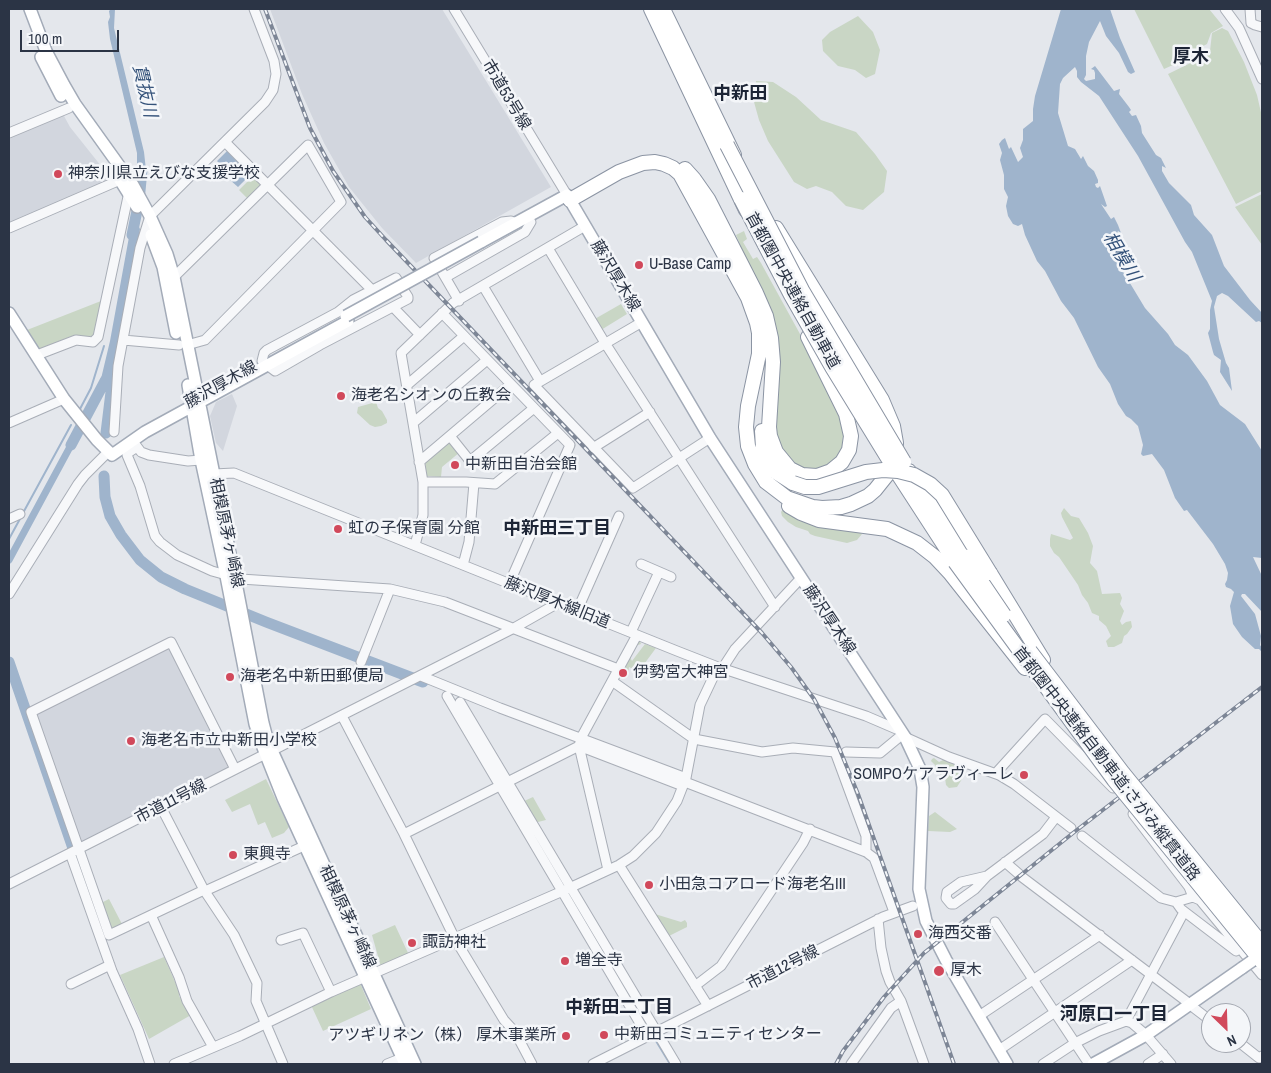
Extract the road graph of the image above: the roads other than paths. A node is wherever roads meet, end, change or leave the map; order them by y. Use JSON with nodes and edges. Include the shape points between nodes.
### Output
{"nodes":[{"id":1,"x":22,"y":9,"type":"edge"},
{"id":2,"x":30,"y":9,"type":"edge"},
{"id":3,"x":254,"y":9,"type":"edge"},
{"id":4,"x":454,"y":9,"type":"edge"},
{"id":5,"x":650,"y":9,"type":"edge"},
{"id":6,"x":663,"y":9,"type":"edge"},
{"id":7,"x":1225,"y":9,"type":"edge"},
{"id":8,"x":1250,"y":9,"type":"edge"},
{"id":9,"x":1252,"y":23,"type":"junction"},
{"id":10,"x":1262,"y":27,"type":"edge"},
{"id":11,"x":1239,"y":28,"type":"junction"},
{"id":12,"x":1262,"y":79,"type":"edge"},
{"id":13,"x":69,"y":108,"type":"junction"},
{"id":14,"x":9,"y":133,"type":"edge"},
{"id":15,"x":225,"y":142,"type":"junction"},
{"id":16,"x":728,"y":145,"type":"junction"},
{"id":17,"x":267,"y":185,"type":"junction"},
{"id":18,"x":129,"y":187,"type":"junction"},
{"id":19,"x":569,"y":197,"type":"junction"},
{"id":20,"x":742,"y":199,"type":"junction"},
{"id":21,"x":147,"y":217,"type":"junction"},
{"id":22,"x":531,"y":222,"type":"junction"},
{"id":23,"x":516,"y":223,"type":"junction"},
{"id":24,"x":585,"y":226,"type":"junction"},
{"id":25,"x":9,"y":228,"type":"edge"},
{"id":26,"x":314,"y":232,"type":"junction"},
{"id":27,"x":482,"y":245,"type":"junction"},
{"id":28,"x":548,"y":248,"type":"junction"},
{"id":29,"x":174,"y":277,"type":"junction"},
{"id":30,"x":446,"y":278,"type":"junction"},
{"id":31,"x":483,"y":286,"type":"junction"},
{"id":32,"x":372,"y":290,"type":"junction"},
{"id":33,"x":459,"y":301,"type":"junction"},
{"id":34,"x":393,"y":307,"type":"junction"},
{"id":35,"x":9,"y":313,"type":"edge"},
{"id":36,"x":442,"y":313,"type":"junction"},
{"id":37,"x":642,"y":322,"type":"junction"},
{"id":38,"x":420,"y":336,"type":"junction"},
{"id":39,"x":464,"y":336,"type":"junction"},
{"id":40,"x":123,"y":340,"type":"junction"},
{"id":41,"x":605,"y":343,"type":"junction"},
{"id":42,"x":183,"y":345,"type":"junction"},
{"id":43,"x":37,"y":355,"type":"junction"},
{"id":44,"x":487,"y":360,"type":"junction"},
{"id":45,"x":773,"y":362,"type":"junction"},
{"id":46,"x":265,"y":363,"type":"junction"},
{"id":47,"x":540,"y":381,"type":"junction"},
{"id":48,"x":511,"y":384,"type":"junction"},
{"id":49,"x":407,"y":385,"type":"junction"},
{"id":50,"x":64,"y":400,"type":"junction"},
{"id":51,"x":195,"y":401,"type":"junction"},
{"id":52,"x":534,"y":408,"type":"junction"},
{"id":53,"x":650,"y":412,"type":"junction"},
{"id":54,"x":9,"y":423,"type":"edge"},
{"id":55,"x":413,"y":423,"type":"junction"},
{"id":56,"x":114,"y":432,"type":"dead end"},
{"id":57,"x":558,"y":433,"type":"junction"},
{"id":58,"x":450,"y":436,"type":"junction"},
{"id":59,"x":710,"y":438,"type":"junction"},
{"id":60,"x":135,"y":443,"type":"junction"},
{"id":61,"x":593,"y":448,"type":"junction"},
{"id":62,"x":110,"y":454,"type":"junction"},
{"id":63,"x":680,"y":458,"type":"junction"},
{"id":64,"x":201,"y":460,"type":"junction"},
{"id":65,"x":419,"y":462,"type":"junction"},
{"id":66,"x":755,"y":464,"type":"junction"},
{"id":67,"x":214,"y":474,"type":"junction"},
{"id":68,"x":423,"y":482,"type":"junction"},
{"id":69,"x":474,"y":483,"type":"junction"},
{"id":70,"x":20,"y":514,"type":"dead end"},
{"id":71,"x":619,"y":516,"type":"dead end"},
{"id":72,"x":9,"y":519,"type":"edge"},
{"id":73,"x":416,"y":545,"type":"junction"},
{"id":74,"x":959,"y":559,"type":"junction"},
{"id":75,"x":641,"y":564,"type":"dead end"},
{"id":76,"x":463,"y":565,"type":"junction"},
{"id":77,"x":659,"y":572,"type":"junction"},
{"id":78,"x":231,"y":577,"type":"junction"},
{"id":79,"x":671,"y":577,"type":"dead end"},
{"id":80,"x":801,"y":578,"type":"junction"},
{"id":81,"x":509,"y":584,"type":"junction"},
{"id":82,"x":390,"y":589,"type":"junction"},
{"id":83,"x":9,"y":594,"type":"edge"},
{"id":84,"x":556,"y":602,"type":"junction"},
{"id":85,"x":775,"y":607,"type":"junction"},
{"id":86,"x":577,"y":611,"type":"junction"},
{"id":87,"x":514,"y":628,"type":"junction"},
{"id":88,"x":634,"y":634,"type":"junction"},
{"id":89,"x":362,"y":659,"type":"dead end"},
{"id":90,"x":720,"y":668,"type":"junction"},
{"id":91,"x":618,"y":669,"type":"junction"},
{"id":92,"x":417,"y":678,"type":"junction"},
{"id":93,"x":612,"y":681,"type":"junction"},
{"id":94,"x":447,"y":696,"type":"dead end"},
{"id":95,"x":460,"y":702,"type":"dead end"},
{"id":96,"x":342,"y":716,"type":"junction"},
{"id":97,"x":1076,"y":730,"type":"junction"},
{"id":98,"x":903,"y":734,"type":"junction"},
{"id":99,"x":694,"y":739,"type":"junction"},
{"id":100,"x":580,"y":742,"type":"junction"},
{"id":101,"x":268,"y":752,"type":"junction"},
{"id":102,"x":846,"y":752,"type":"dead end"},
{"id":103,"x":235,"y":769,"type":"junction"},
{"id":104,"x":996,"y":773,"type":"junction"},
{"id":105,"x":1123,"y":773,"type":"junction"},
{"id":106,"x":685,"y":782,"type":"junction"},
{"id":107,"x":504,"y":784,"type":"junction"},
{"id":108,"x":161,"y":807,"type":"junction"},
{"id":109,"x":1056,"y":817,"type":"junction"},
{"id":110,"x":1071,"y":828,"type":"dead end"},
{"id":111,"x":810,"y":829,"type":"junction"},
{"id":112,"x":404,"y":834,"type":"junction"},
{"id":113,"x":1082,"y":836,"type":"dead end"},
{"id":114,"x":304,"y":846,"type":"junction"},
{"id":115,"x":75,"y":851,"type":"junction"},
{"id":116,"x":866,"y":852,"type":"junction"},
{"id":117,"x":1005,"y":862,"type":"junction"},
{"id":118,"x":620,"y":865,"type":"junction"},
{"id":119,"x":608,"y":870,"type":"junction"},
{"id":120,"x":9,"y":884,"type":"edge"},
{"id":121,"x":973,"y":884,"type":"dead end"},
{"id":122,"x":566,"y":890,"type":"junction"},
{"id":123,"x":205,"y":891,"type":"junction"},
{"id":124,"x":920,"y":892,"type":"junction"},
{"id":125,"x":1192,"y":897,"type":"junction"},
{"id":126,"x":1176,"y":902,"type":"junction"},
{"id":127,"x":912,"y":906,"type":"junction"},
{"id":128,"x":894,"y":912,"type":"junction"},
{"id":129,"x":1184,"y":912,"type":"junction"},
{"id":130,"x":151,"y":915,"type":"junction"},
{"id":131,"x":878,"y":919,"type":"junction"},
{"id":132,"x":995,"y":922,"type":"dead end"},
{"id":133,"x":1100,"y":935,"type":"junction"},
{"id":134,"x":932,"y":936,"type":"junction"},
{"id":135,"x":455,"y":939,"type":"junction"},
{"id":136,"x":281,"y":940,"type":"dead end"},
{"id":137,"x":1262,"y":944,"type":"edge"},
{"id":138,"x":1236,"y":951,"type":"dead end"},
{"id":139,"x":1262,"y":954,"type":"edge"},
{"id":140,"x":1132,"y":960,"type":"junction"},
{"id":141,"x":110,"y":965,"type":"junction"},
{"id":142,"x":1259,"y":965,"type":"edge"},
{"id":143,"x":1151,"y":974,"type":"junction"},
{"id":144,"x":369,"y":975,"type":"junction"},
{"id":145,"x":1262,"y":975,"type":"edge"},
{"id":146,"x":1033,"y":980,"type":"junction"},
{"id":147,"x":71,"y":984,"type":"dead end"},
{"id":148,"x":695,"y":986,"type":"junction"},
{"id":149,"x":331,"y":992,"type":"junction"},
{"id":150,"x":901,"y":1001,"type":"junction"},
{"id":151,"x":1186,"y":1001,"type":"dead end"},
{"id":152,"x":708,"y":1006,"type":"junction"},
{"id":153,"x":1194,"y":1008,"type":"dead end"},
{"id":154,"x":1054,"y":1012,"type":"junction"},
{"id":155,"x":1201,"y":1013,"type":"edge"},
{"id":156,"x":979,"y":1016,"type":"junction"},
{"id":157,"x":1126,"y":1021,"type":"junction"},
{"id":158,"x":266,"y":1023,"type":"junction"},
{"id":159,"x":652,"y":1035,"type":"junction"},
{"id":160,"x":1146,"y":1035,"type":"junction"},
{"id":161,"x":1075,"y":1043,"type":"junction"},
{"id":162,"x":213,"y":1047,"type":"junction"},
{"id":163,"x":999,"y":1050,"type":"junction"},
{"id":164,"x":1163,"y":1054,"type":"junction"},
{"id":165,"x":190,"y":1061,"type":"edge"},
{"id":166,"x":403,"y":1061,"type":"edge"},
{"id":167,"x":150,"y":1064,"type":"edge"},
{"id":168,"x":174,"y":1064,"type":"edge"},
{"id":169,"x":283,"y":1064,"type":"edge"},
{"id":170,"x":387,"y":1064,"type":"edge"},
{"id":171,"x":415,"y":1064,"type":"edge"},
{"id":172,"x":532,"y":1064,"type":"edge"},
{"id":173,"x":593,"y":1064,"type":"edge"},
{"id":174,"x":676,"y":1064,"type":"edge"},
{"id":175,"x":852,"y":1064,"type":"edge"},
{"id":176,"x":924,"y":1064,"type":"edge"},
{"id":177,"x":1007,"y":1064,"type":"edge"},
{"id":178,"x":1043,"y":1064,"type":"edge"},
{"id":179,"x":1088,"y":1064,"type":"edge"},
{"id":180,"x":1093,"y":1064,"type":"edge"},
{"id":181,"x":1148,"y":1064,"type":"edge"},
{"id":182,"x":1171,"y":1064,"type":"edge"}],
"edges":[{"from":1,"to":13,"type":"main road","name":"相模原茅ヶ崎線","via":[[48,72]]},
{"from":2,"to":18,"type":"main road","name":"相模原茅ヶ崎線","via":[[46,51],[64,85]]},
{"from":3,"to":15,"type":"street","via":[[274,61],[275,83],[265,102]]},
{"from":4,"to":19,"type":"street","name":"市道53号線"},
{"from":5,"to":20,"type":"highway","name":"首都圏中央連絡自動車道"},
{"from":6,"to":16,"type":"highway","name":"首都圏中央連絡自動車道"},
{"from":7,"to":11,"type":"street"},
{"from":8,"to":9,"type":"street"},
{"from":9,"to":10,"type":"street"},
{"from":9,"to":11,"type":"street"},
{"from":11,"to":12,"type":"street"},
{"from":13,"to":14,"type":"street"},
{"from":13,"to":18,"type":"main road","name":"相模原茅ヶ崎線"},
{"from":15,"to":17,"type":"street"},
{"from":15,"to":21,"type":"street"},
{"from":16,"to":66,"type":"highway","bridge":true,"via":[[865,372],[890,417],[896,443],[891,468],[882,483],[868,496],[832,508],[804,505],[787,498],[772,488]]},
{"from":16,"to":74,"type":"highway","name":"首都圏中央連絡自動車道","bridge":true,"via":[[802,290]]},
{"from":17,"to":26,"type":"street"},
{"from":17,"to":26,"type":"street","via":[[308,145],[342,202]]},
{"from":17,"to":29,"type":"street"},
{"from":18,"to":21,"type":"main road","name":"相模原茅ヶ崎線"},
{"from":18,"to":25,"type":"street"},
{"from":18,"to":43,"type":"street","via":[[98,337],[93,342],[76,340]]},
{"from":19,"to":22,"type":"main road","name":"藤沢厚木線"},
{"from":19,"to":23,"type":"main road","name":"藤沢厚木線"},
{"from":19,"to":24,"type":"main road","name":"藤沢厚木線"},
{"from":19,"to":45,"type":"highway","via":[[606,172],[638,157],[662,156],[685,169],[708,199],[759,299],[769,327]]},
{"from":19,"to":66,"type":"highway","via":[[642,163],[664,164],[680,174],[748,298],[757,322],[759,354],[746,427],[748,446]]},
{"from":20,"to":45,"type":"highway","bridge":true,"via":[[848,422],[851,436],[846,456],[824,474],[802,475],[784,465],[776,452],[770,436],[769,417]]},
{"from":20,"to":74,"type":"highway","name":"首都圏中央連絡自動車道","bridge":true,"via":[[791,294],[876,440]]},
{"from":21,"to":29,"type":"main road","name":"相模原茅ヶ崎線","via":[[167,254]]},
{"from":21,"to":40,"type":"street"},
{"from":21,"to":42,"type":"main road","name":"相模原茅ヶ崎線"},
{"from":22,"to":27,"type":"main road","name":"藤沢厚木線"},
{"from":22,"to":30,"type":"street","via":[[525,232]]},
{"from":23,"to":27,"type":"main road","name":"藤沢厚木線"},
{"from":23,"to":30,"type":"street","via":[[502,222],[434,258]]},
{"from":24,"to":28,"type":"street"},
{"from":24,"to":37,"type":"main road","name":"藤沢厚木線"},
{"from":26,"to":32,"type":"street"},
{"from":26,"to":42,"type":"street","via":[[205,340]]},
{"from":27,"to":46,"type":"main road","name":"藤沢厚木線"},
{"from":28,"to":31,"type":"street"},
{"from":28,"to":41,"type":"street"},
{"from":29,"to":42,"type":"main road","name":"相模原茅ヶ崎線"},
{"from":30,"to":33,"type":"street"},
{"from":31,"to":33,"type":"street"},
{"from":31,"to":47,"type":"street"},
{"from":32,"to":34,"type":"street","via":[[397,278],[408,299]]},
{"from":32,"to":46,"type":"street","via":[[267,350],[264,353]]},
{"from":33,"to":36,"type":"street"},
{"from":34,"to":38,"type":"street"},
{"from":34,"to":46,"type":"street","via":[[275,371]]},
{"from":35,"to":43,"type":"main road"},
{"from":36,"to":38,"type":"street"},
{"from":36,"to":39,"type":"street"},
{"from":37,"to":41,"type":"street"},
{"from":37,"to":59,"type":"main road","name":"藤沢厚木線"},
{"from":38,"to":49,"type":"street","via":[[402,352]]},
{"from":39,"to":44,"type":"street"},
{"from":39,"to":49,"type":"street"},
{"from":40,"to":42,"type":"street"},
{"from":40,"to":56,"type":"street"},
{"from":41,"to":47,"type":"street"},
{"from":41,"to":53,"type":"street"},
{"from":42,"to":51,"type":"main road","name":"相模原茅ヶ崎線"},
{"from":43,"to":50,"type":"main road"},
{"from":44,"to":48,"type":"street"},
{"from":44,"to":55,"type":"street"},
{"from":45,"to":105,"type":"highway","bridge":true,"via":[[762,422],[763,447],[772,467],[782,477],[805,487],[818,487],[866,472],[891,470],[914,475],[936,489],[953,510],[1033,644]]},
{"from":46,"to":51,"type":"main road","name":"藤沢厚木線"},
{"from":47,"to":61,"type":"street","via":[[534,385]]},
{"from":48,"to":52,"type":"street"},
{"from":48,"to":58,"type":"street"},
{"from":49,"to":55,"type":"street"},
{"from":50,"to":54,"type":"street"},
{"from":50,"to":62,"type":"main road"},
{"from":51,"to":60,"type":"main road","name":"藤沢厚木線"},
{"from":51,"to":62,"type":"main road","name":"藤沢厚木線","via":[[134,434]]},
{"from":51,"to":64,"type":"main road","name":"相模原茅ヶ崎線"},
{"from":51,"to":67,"type":"main road","name":"相模原茅ヶ崎線"},
{"from":52,"to":57,"type":"street"},
{"from":52,"to":58,"type":"street","via":[[470,461]]},
{"from":53,"to":61,"type":"street"},
{"from":53,"to":63,"type":"street"},
{"from":55,"to":65,"type":"street"},
{"from":57,"to":69,"type":"street","via":[[499,482]]},
{"from":57,"to":81,"type":"street","via":[[570,445]]},
{"from":58,"to":65,"type":"street"},
{"from":59,"to":63,"type":"street"},
{"from":59,"to":80,"type":"main road","name":"藤沢厚木線"},
{"from":60,"to":62,"type":"main road","name":"藤沢厚木線"},
{"from":60,"to":64,"type":"street","via":[[141,452],[149,455]]},
{"from":60,"to":78,"type":"street","via":[[127,455],[155,536],[177,555]]},
{"from":61,"to":63,"type":"street","via":[[632,488]]},
{"from":62,"to":83,"type":"street","via":[[85,475]]},
{"from":63,"to":85,"type":"street"},
{"from":64,"to":78,"type":"main road","name":"相模原茅ヶ崎線"},
{"from":65,"to":68,"type":"street"},
{"from":66,"to":97,"type":"highway","bridge":true,"via":[[778,499],[810,517],[887,529],[926,549],[950,573]]},
{"from":67,"to":73,"type":"street","name":"藤沢厚木線旧道","via":[[234,473]]},
{"from":67,"to":78,"type":"main road","name":"相模原茅ヶ崎線"},
{"from":68,"to":69,"type":"street"},
{"from":68,"to":73,"type":"street","via":[[423,515]]},
{"from":69,"to":76,"type":"street","via":[[469,542]]},
{"from":70,"to":72,"type":"street"},
{"from":71,"to":86,"type":"street"},
{"from":73,"to":76,"type":"street","name":"藤沢厚木線旧道"},
{"from":74,"to":97,"type":"highway","name":"首都圏中央連絡自動車道;さがみ縦貫道路","bridge":true},
{"from":74,"to":105,"type":"highway","name":"首都圏中央連絡自動車道;さがみ縦貫道路","bridge":true},
{"from":75,"to":77,"type":"street"},
{"from":76,"to":81,"type":"street","name":"藤沢厚木線旧道"},
{"from":77,"to":79,"type":"street"},
{"from":77,"to":88,"type":"street"},
{"from":78,"to":82,"type":"street"},
{"from":78,"to":101,"type":"main road","name":"相模原茅ヶ崎線","via":[[255,724]]},
{"from":80,"to":85,"type":"street"},
{"from":80,"to":98,"type":"main road","name":"藤沢厚木線"},
{"from":81,"to":84,"type":"street","name":"藤沢厚木線旧道"},
{"from":82,"to":87,"type":"street","via":[[445,602]]},
{"from":82,"to":89,"type":"street"},
{"from":84,"to":86,"type":"street","name":"藤沢厚木線旧道"},
{"from":84,"to":87,"type":"street","name":"市道11号線"},
{"from":85,"to":90,"type":"street"},
{"from":86,"to":88,"type":"street","name":"藤沢厚木線旧道"},
{"from":87,"to":91,"type":"street"},
{"from":87,"to":92,"type":"street","name":"市道11号線"},
{"from":88,"to":90,"type":"street","name":"藤沢厚木線旧道"},
{"from":88,"to":91,"type":"street"},
{"from":90,"to":98,"type":"street","name":"藤沢厚木線旧道","via":[[866,716]]},
{"from":90,"to":99,"type":"street","via":[[700,705]]},
{"from":91,"to":93,"type":"street"},
{"from":92,"to":96,"type":"street","name":"市道11号線"},
{"from":92,"to":100,"type":"street"},
{"from":93,"to":99,"type":"street"},
{"from":93,"to":100,"type":"street"},
{"from":94,"to":107,"type":"street"},
{"from":95,"to":107,"type":"street"},
{"from":96,"to":101,"type":"street","name":"市道11号線"},
{"from":96,"to":112,"type":"street"},
{"from":97,"to":142,"type":"highway","name":"首都圏中央連絡自動車道;さがみ縦貫道路","bridge":true},
{"from":98,"to":102,"type":"street","via":[[880,753]]},
{"from":98,"to":104,"type":"street","name":"藤沢厚木線旧道","via":[[949,757]]},
{"from":98,"to":124,"type":"main road","name":"藤沢厚木線","via":[[920,769],[923,787]]},
{"from":99,"to":106,"type":"street"},
{"from":99,"to":116,"type":"street","via":[[762,752],[793,748],[835,752],[866,836]]},
{"from":100,"to":106,"type":"street"},
{"from":100,"to":107,"type":"street"},
{"from":100,"to":119,"type":"street"},
{"from":101,"to":103,"type":"street","name":"市道11号線"},
{"from":101,"to":114,"type":"main road","name":"相模原茅ヶ崎線"},
{"from":101,"to":144,"type":"main road","name":"相模原茅ヶ崎線"},
{"from":103,"to":108,"type":"street","name":"市道11号線"},
{"from":103,"to":115,"type":"street","via":[[172,642],[31,712]]},
{"from":104,"to":109,"type":"street","name":"藤沢厚木線旧道"},
{"from":104,"to":125,"type":"street","via":[[1045,719],[1109,784],[1189,887]]},
{"from":105,"to":137,"type":"highway","name":"首都圏中央連絡自動車道;さがみ縦貫道路","bridge":true},
{"from":106,"to":111,"type":"street"},
{"from":106,"to":118,"type":"street","via":[[672,811],[656,833]]},
{"from":107,"to":112,"type":"street"},
{"from":107,"to":122,"type":"street"},
{"from":108,"to":115,"type":"street","name":"市道11号線"},
{"from":108,"to":123,"type":"street"},
{"from":109,"to":110,"type":"street","name":"藤沢厚木線旧道"},
{"from":109,"to":117,"type":"street","via":[[1043,834]]},
{"from":111,"to":116,"type":"street"},
{"from":111,"to":148,"type":"street","via":[[721,966]]},
{"from":112,"to":135,"type":"street"},
{"from":113,"to":126,"type":"street","via":[[1162,898]]},
{"from":114,"to":123,"type":"street"},
{"from":114,"to":144,"type":"main road","name":"相模原茅ヶ崎線"},
{"from":115,"to":120,"type":"street","name":"市道11号線"},
{"from":115,"to":130,"type":"street","via":[[109,935]]},
{"from":115,"to":141,"type":"street"},
{"from":116,"to":128,"type":"street","via":[[874,858]]},
{"from":117,"to":121,"type":"street"},
{"from":117,"to":133,"type":"street"},
{"from":118,"to":119,"type":"street"},
{"from":118,"to":148,"type":"street"},
{"from":119,"to":122,"type":"street"},
{"from":122,"to":135,"type":"street"},
{"from":122,"to":159,"type":"street"},
{"from":123,"to":130,"type":"street"},
{"from":123,"to":158,"type":"street","via":[[234,935],[257,983],[256,1001]]},
{"from":124,"to":127,"type":"street"},
{"from":124,"to":134,"type":"main road","name":"藤沢厚木線"},
{"from":125,"to":126,"type":"street"},
{"from":125,"to":142,"type":"street","via":[[1200,900],[1246,955]]},
{"from":126,"to":129,"type":"street"},
{"from":127,"to":128,"type":"street","name":"市道12号線"},
{"from":127,"to":134,"type":"street"},
{"from":128,"to":131,"type":"street","name":"市道12号線"},
{"from":129,"to":138,"type":"street"},
{"from":129,"to":143,"type":"street"},
{"from":130,"to":162,"type":"street","via":[[187,1001]]},
{"from":131,"to":150,"type":"street","via":[[886,971]]},
{"from":131,"to":152,"type":"street","name":"市道12号線"},
{"from":132,"to":146,"type":"street"},
{"from":133,"to":140,"type":"street"},
{"from":133,"to":146,"type":"street"},
{"from":134,"to":156,"type":"main road","name":"藤沢厚木線"},
{"from":135,"to":144,"type":"street"},
{"from":135,"to":172,"type":"street"},
{"from":136,"to":149,"type":"street","via":[[303,933]]},
{"from":139,"to":160,"type":"main road","bridge":true},
{"from":140,"to":143,"type":"street"},
{"from":140,"to":154,"type":"street"},
{"from":141,"to":147,"type":"street","via":[[83,981]]},
{"from":141,"to":167,"type":"street"},
{"from":142,"to":145,"type":"street"},
{"from":143,"to":151,"type":"street"},
{"from":143,"to":157,"type":"street"},
{"from":144,"to":149,"type":"street"},
{"from":144,"to":166,"type":"main road","name":"相模原茅ヶ崎線"},
{"from":144,"to":171,"type":"main road","name":"相模原茅ヶ崎線"},
{"from":146,"to":154,"type":"street"},
{"from":146,"to":156,"type":"street"},
{"from":148,"to":152,"type":"street"},
{"from":149,"to":158,"type":"street"},
{"from":150,"to":175,"type":"street","via":[[891,1008]]},
{"from":150,"to":176,"type":"street"},
{"from":152,"to":159,"type":"street","name":"市道12号線"},
{"from":153,"to":155,"type":"street"},
{"from":154,"to":161,"type":"street"},
{"from":154,"to":163,"type":"street"},
{"from":156,"to":163,"type":"main road","name":"藤沢厚木線"},
{"from":157,"to":160,"type":"street"},
{"from":157,"to":161,"type":"street"},
{"from":158,"to":162,"type":"street"},
{"from":158,"to":169,"type":"street"},
{"from":159,"to":173,"type":"street","name":"市道12号線"},
{"from":159,"to":174,"type":"street"},
{"from":160,"to":164,"type":"street"},
{"from":160,"to":180,"type":"main road"},
{"from":161,"to":178,"type":"street"},
{"from":161,"to":179,"type":"street"},
{"from":162,"to":165,"type":"street"},
{"from":163,"to":177,"type":"main road","name":"藤沢厚木線"},
{"from":164,"to":181,"type":"street"},
{"from":164,"to":182,"type":"street"},
{"from":165,"to":168,"type":"street"},
{"from":166,"to":170,"type":"street"}]}
